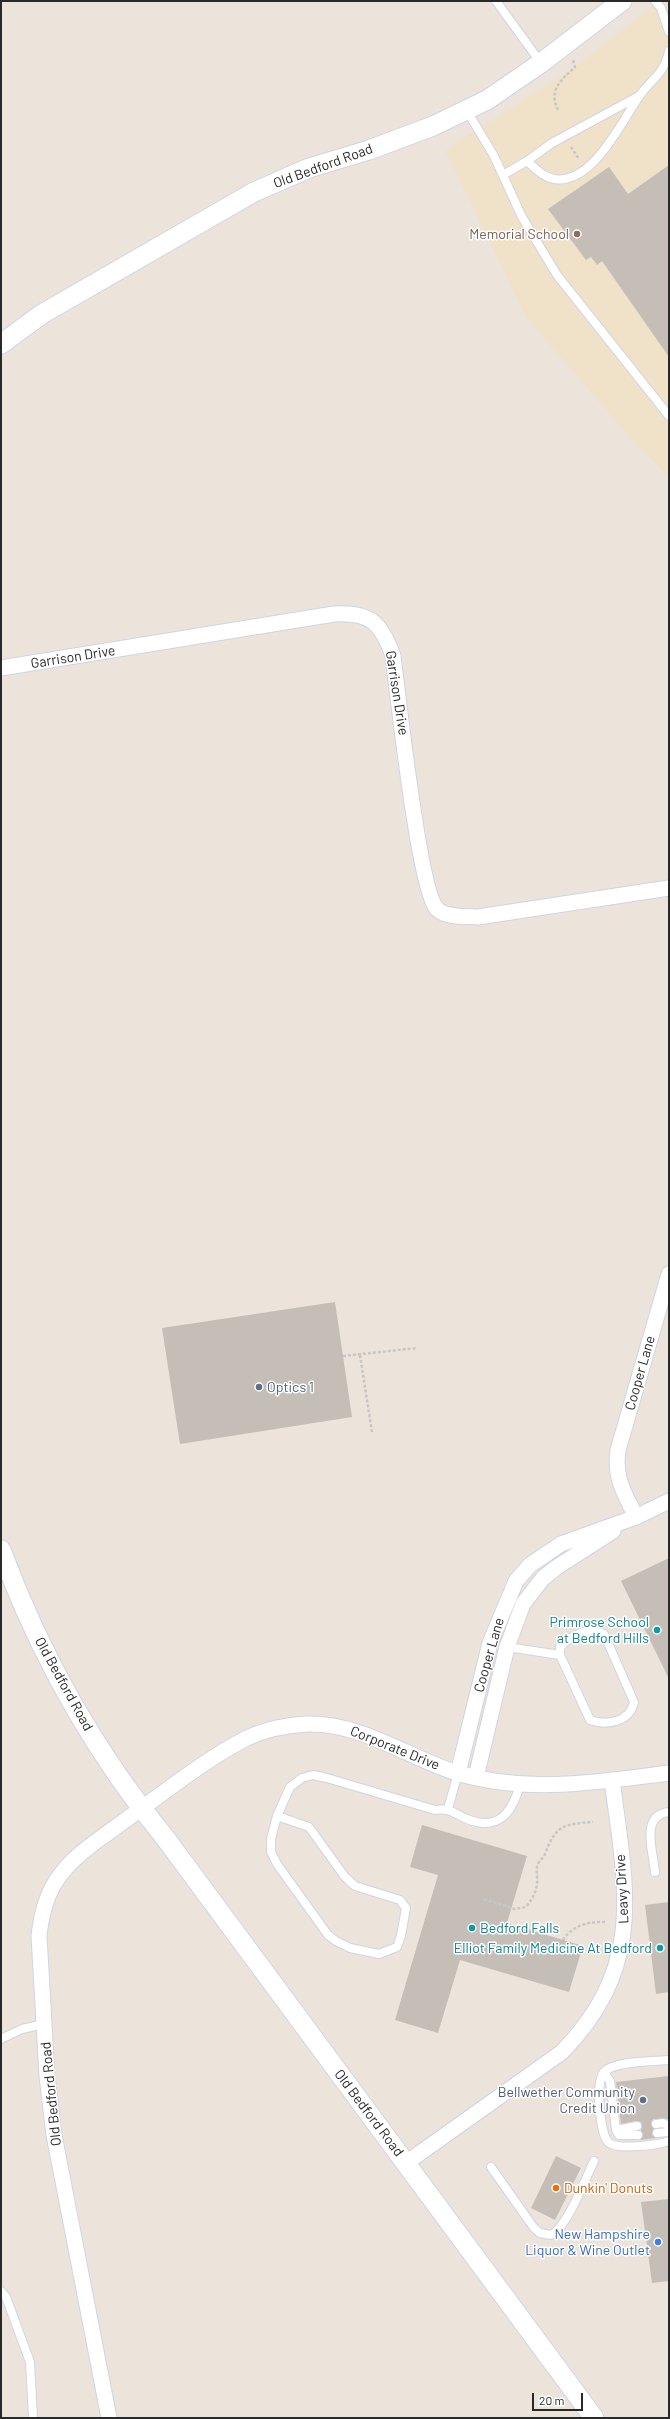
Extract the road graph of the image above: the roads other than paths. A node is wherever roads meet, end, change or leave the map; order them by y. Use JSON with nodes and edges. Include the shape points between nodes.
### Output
{"nodes":[{"id":1,"x":496,"y":1,"type":"edge"},
{"id":2,"x":622,"y":1,"type":"edge"},
{"id":3,"x":655,"y":1,"type":"edge"},
{"id":4,"x":669,"y":32,"type":"edge"},
{"id":5,"x":669,"y":51,"type":"edge"},
{"id":6,"x":541,"y":63,"type":"junction"},
{"id":7,"x":639,"y":96,"type":"junction"},
{"id":8,"x":467,"y":111,"type":"junction"},
{"id":9,"x":527,"y":161,"type":"junction"},
{"id":10,"x":503,"y":176,"type":"junction"},
{"id":11,"x":1,"y":344,"type":"edge"},
{"id":12,"x":669,"y":416,"type":"edge"},
{"id":13,"x":1,"y":668,"type":"edge"},
{"id":14,"x":669,"y":888,"type":"edge"},
{"id":15,"x":669,"y":1274,"type":"edge"},
{"id":16,"x":669,"y":1501,"type":"edge"},
{"id":17,"x":636,"y":1517,"type":"junction"},
{"id":18,"x":2,"y":1553,"type":"edge"},
{"id":19,"x":507,"y":1646,"type":"junction"},
{"id":20,"x":560,"y":1654,"type":"junction"},
{"id":21,"x":458,"y":1773,"type":"junction"},
{"id":22,"x":669,"y":1773,"type":"edge"},
{"id":23,"x":476,"y":1777,"type":"junction"},
{"id":24,"x":612,"y":1780,"type":"junction"},
{"id":25,"x":520,"y":1785,"type":"junction"},
{"id":26,"x":141,"y":1809,"type":"junction"},
{"id":27,"x":448,"y":1809,"type":"junction"},
{"id":28,"x":669,"y":1812,"type":"edge"},
{"id":29,"x":277,"y":1816,"type":"junction"},
{"id":30,"x":655,"y":1872,"type":"dead end"},
{"id":31,"x":44,"y":2024,"type":"junction"},
{"id":32,"x":1,"y":2039,"type":"edge"},
{"id":33,"x":669,"y":2060,"type":"edge"},
{"id":34,"x":604,"y":2072,"type":"junction"},
{"id":35,"x":656,"y":2124,"type":"dead end"},
{"id":36,"x":637,"y":2126,"type":"dead end"},
{"id":37,"x":669,"y":2126,"type":"edge"},
{"id":38,"x":616,"y":2130,"type":"junction"},
{"id":39,"x":669,"y":2132,"type":"edge"},
{"id":40,"x":657,"y":2133,"type":"dead end"},
{"id":41,"x":638,"y":2135,"type":"dead end"},
{"id":42,"x":669,"y":2141,"type":"edge"},
{"id":43,"x":594,"y":2161,"type":"dead end"},
{"id":44,"x":406,"y":2163,"type":"junction"},
{"id":45,"x":491,"y":2167,"type":"dead end"},
{"id":46,"x":1,"y":2291,"type":"edge"},
{"id":47,"x":33,"y":2418,"type":"edge"},
{"id":48,"x":109,"y":2418,"type":"edge"},
{"id":49,"x":594,"y":2418,"type":"edge"}],
"edges":[{"from":1,"to":6,"type":"lane"},
{"from":2,"to":6,"type":"street","name":"Old Bedford Road"},
{"from":3,"to":4,"type":"lane","via":[[661,8]]},
{"from":5,"to":7,"type":"lane","via":[[661,73]]},
{"from":6,"to":8,"type":"street","name":"Old Bedford Road"},
{"from":7,"to":9,"type":"lane","via":[[552,143]]},
{"from":7,"to":9,"type":"lane","via":[[609,145],[598,159],[581,172],[555,180],[542,175]]},
{"from":8,"to":10,"type":"lane"},
{"from":8,"to":11,"type":"street","name":"Old Bedford Road","via":[[369,150],[309,168],[254,192],[42,314]]},
{"from":9,"to":10,"type":"lane"},
{"from":10,"to":12,"type":"lane","via":[[522,217],[556,275]]},
{"from":13,"to":14,"type":"street","name":"Garrison Drive","via":[[334,614],[354,613],[373,620],[386,636],[393,656],[420,854],[427,888],[437,909],[451,915],[478,917]]},
{"from":15,"to":17,"type":"street","name":"Cooper Lane","via":[[615,1468],[617,1478]]},
{"from":16,"to":17,"type":"street","name":"Cooper Lane"},
{"from":17,"to":19,"type":"street","name":"Cooper Lane","via":[[543,1578],[524,1604]]},
{"from":17,"to":21,"type":"street","name":"Cooper Lane","via":[[561,1544],[539,1557],[516,1581],[490,1643]]},
{"from":18,"to":26,"type":"street","name":"Old Bedford Road","via":[[21,1602],[72,1703]]},
{"from":19,"to":20,"type":"lane"},
{"from":19,"to":23,"type":"street","name":"Cooper Lane"},
{"from":20,"to":20,"type":"lane","via":[[590,1720],[600,1724],[613,1723],[628,1715],[633,1709],[634,1702],[604,1634],[593,1630],[582,1632],[560,1646]]},
{"from":21,"to":23,"type":"street","name":"Corporate Drive"},
{"from":21,"to":26,"type":"street","name":"Corporate Drive","via":[[347,1728],[328,1725],[288,1726],[248,1738],[214,1757]]},
{"from":21,"to":27,"type":"lane"},
{"from":22,"to":24,"type":"street","name":"Corporate Drive"},
{"from":23,"to":25,"type":"street","name":"Corporate Drive"},
{"from":24,"to":25,"type":"street","name":"Corporate Drive","via":[[552,1786]]},
{"from":24,"to":44,"type":"street","name":"Leavy Drive","via":[[626,1912],[619,1960],[602,2000],[582,2032],[562,2052]]},
{"from":25,"to":27,"type":"lane","via":[[511,1810],[495,1821],[479,1822]]},
{"from":26,"to":31,"type":"street","name":"Old Bedford Road","via":[[69,1865],[47,1898],[39,1936]]},
{"from":26,"to":44,"type":"street","name":"Old Bedford Road"},
{"from":27,"to":29,"type":"lane","via":[[435,1810],[314,1775],[302,1778],[290,1787]]},
{"from":28,"to":30,"type":"lane","via":[[654,1817],[650,1824]]},
{"from":29,"to":29,"type":"lane","via":[[271,1839],[271,1852],[328,1935],[350,1948],[379,1954],[397,1947],[406,1908],[400,1900],[355,1886],[345,1877],[309,1827]]},
{"from":31,"to":32,"type":"lane","via":[[22,2029]]},
{"from":31,"to":48,"type":"street","name":"Old Bedford Road","via":[[54,2134]]},
{"from":33,"to":34,"type":"lane","via":[[616,2066]]},
{"from":34,"to":38,"type":"lane","via":[[610,2081]]},
{"from":34,"to":42,"type":"lane","via":[[599,2095],[604,2136],[609,2143],[619,2147]]},
{"from":35,"to":37,"type":"lane","via":[[663,2123]]},
{"from":36,"to":38,"type":"lane"},
{"from":38,"to":41,"type":"lane","via":[[619,2135]]},
{"from":39,"to":40,"type":"lane"},
{"from":43,"to":45,"type":"lane","via":[[560,2228],[551,2235],[540,2233],[534,2228]]},
{"from":44,"to":49,"type":"street","name":"Old Bedford Road"},
{"from":46,"to":47,"type":"lane","via":[[6,2297],[30,2362]]}]}
